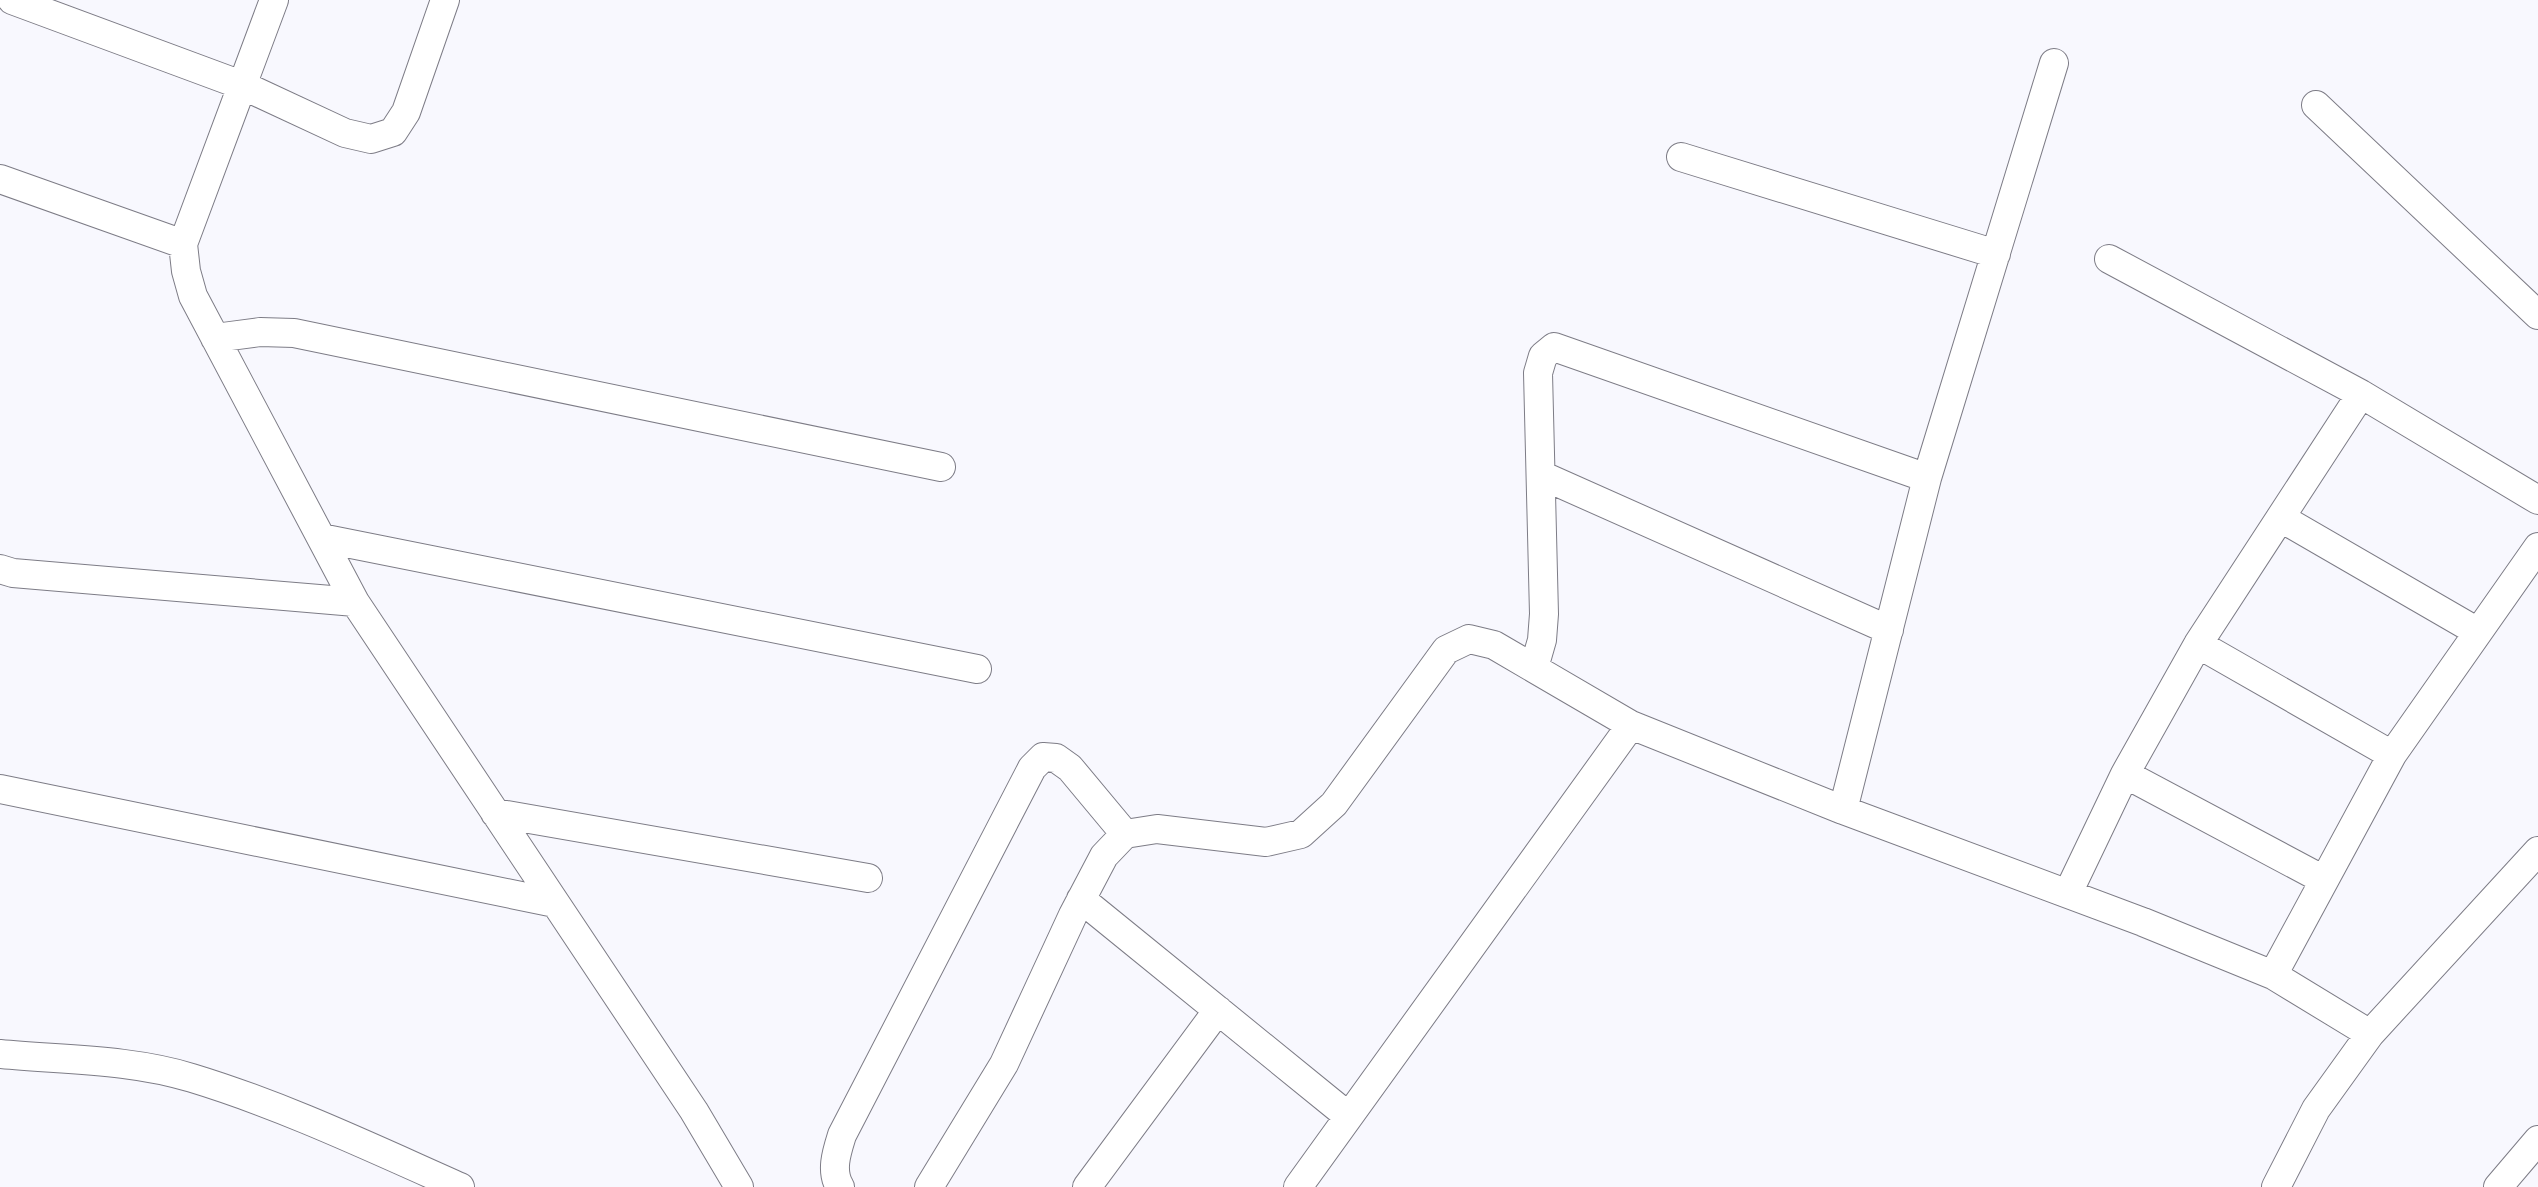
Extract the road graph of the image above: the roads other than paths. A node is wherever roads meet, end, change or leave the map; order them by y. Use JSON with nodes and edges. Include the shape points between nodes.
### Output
{"nodes":[{"id":1,"x":12,"y":0,"type":"edge"},
{"id":2,"x":274,"y":0,"type":"edge"},
{"id":3,"x":445,"y":0,"type":"edge"},
{"id":4,"x":2054,"y":63,"type":"dead end"},
{"id":5,"x":244,"y":86,"type":"junction"},
{"id":6,"x":2316,"y":105,"type":"dead end"},
{"id":7,"x":1681,"y":157,"type":"dead end"},
{"id":8,"x":0,"y":179,"type":"edge"},
{"id":9,"x":183,"y":244,"type":"junction"},
{"id":10,"x":1996,"y":254,"type":"junction"},
{"id":11,"x":2109,"y":259,"type":"dead end"},
{"id":12,"x":2538,"y":315,"type":"edge"},
{"id":13,"x":215,"y":338,"type":"junction"},
{"id":14,"x":2361,"y":394,"type":"junction"},
{"id":15,"x":941,"y":467,"type":"dead end"},
{"id":16,"x":1541,"y":475,"type":"junction"},
{"id":17,"x":1927,"y":478,"type":"junction"},
{"id":18,"x":2538,"y":500,"type":"edge"},
{"id":19,"x":2281,"y":518,"type":"junction"},
{"id":20,"x":321,"y":538,"type":"junction"},
{"id":21,"x":2538,"y":547,"type":"edge"},
{"id":22,"x":0,"y":570,"type":"edge"},
{"id":23,"x":355,"y":602,"type":"junction"},
{"id":24,"x":1889,"y":630,"type":"junction"},
{"id":25,"x":2478,"y":632,"type":"junction"},
{"id":26,"x":2198,"y":644,"type":"junction"},
{"id":27,"x":977,"y":668,"type":"dead end"},
{"id":28,"x":1534,"y":668,"type":"junction"},
{"id":29,"x":1631,"y":725,"type":"junction"},
{"id":30,"x":2392,"y":755,"type":"junction"},
{"id":31,"x":2125,"y":774,"type":"junction"},
{"id":32,"x":0,"y":789,"type":"edge"},
{"id":33,"x":1843,"y":810,"type":"junction"},
{"id":34,"x":495,"y":813,"type":"junction"},
{"id":35,"x":1125,"y":834,"type":"junction"},
{"id":36,"x":2538,"y":851,"type":"edge"},
{"id":37,"x":868,"y":878,"type":"dead end"},
{"id":38,"x":2324,"y":880,"type":"junction"},
{"id":39,"x":2068,"y":894,"type":"junction"},
{"id":40,"x":1082,"y":899,"type":"junction"},
{"id":41,"x":555,"y":903,"type":"junction"},
{"id":42,"x":2273,"y":975,"type":"junction"},
{"id":43,"x":1218,"y":1010,"type":"junction"},
{"id":44,"x":2370,"y":1034,"type":"junction"},
{"id":45,"x":0,"y":1054,"type":"edge"},
{"id":46,"x":1348,"y":1116,"type":"junction"},
{"id":47,"x":2538,"y":1140,"type":"edge"},
{"id":48,"x":460,"y":1187,"type":"edge"},
{"id":49,"x":739,"y":1187,"type":"edge"},
{"id":50,"x":840,"y":1187,"type":"edge"},
{"id":51,"x":929,"y":1187,"type":"edge"},
{"id":52,"x":1087,"y":1187,"type":"edge"},
{"id":53,"x":1298,"y":1187,"type":"edge"},
{"id":54,"x":2276,"y":1187,"type":"edge"},
{"id":55,"x":2498,"y":1187,"type":"edge"}],
"edges":[{"from":1,"to":5,"type":"street"},
{"from":2,"to":5,"type":"street"},
{"from":3,"to":5,"type":"street","via":[[406,112],[394,132],[371,139],[345,133]]},
{"from":4,"to":10,"type":"street"},
{"from":5,"to":9,"type":"street"},
{"from":6,"to":12,"type":"street"},
{"from":7,"to":10,"type":"street"},
{"from":8,"to":9,"type":"street"},
{"from":9,"to":13,"type":"street","via":[[193,296]]},
{"from":10,"to":17,"type":"street"},
{"from":11,"to":14,"type":"street"},
{"from":13,"to":15,"type":"street","via":[[260,332],[294,333]]},
{"from":13,"to":20,"type":"street"},
{"from":14,"to":18,"type":"street"},
{"from":14,"to":19,"type":"street"},
{"from":16,"to":17,"type":"street","via":[[1538,373],[1543,356],[1554,347]]},
{"from":16,"to":24,"type":"street"},
{"from":16,"to":28,"type":"street","via":[[1544,614],[1542,640]]},
{"from":17,"to":24,"type":"street"},
{"from":19,"to":25,"type":"street"},
{"from":19,"to":26,"type":"street"},
{"from":20,"to":23,"type":"street"},
{"from":20,"to":27,"type":"street"},
{"from":21,"to":25,"type":"street"},
{"from":22,"to":23,"type":"street"},
{"from":23,"to":34,"type":"street"},
{"from":24,"to":33,"type":"street"},
{"from":25,"to":30,"type":"street"},
{"from":26,"to":30,"type":"street"},
{"from":26,"to":31,"type":"street"},
{"from":28,"to":29,"type":"street"},
{"from":28,"to":35,"type":"street","via":[[1494,645],[1469,639],[1446,650],[1334,804],[1302,834],[1266,842],[1156,828]]},
{"from":29,"to":33,"type":"street"},
{"from":29,"to":46,"type":"street"},
{"from":30,"to":38,"type":"street"},
{"from":31,"to":38,"type":"street"},
{"from":31,"to":39,"type":"street"},
{"from":32,"to":41,"type":"street"},
{"from":33,"to":39,"type":"street"},
{"from":34,"to":37,"type":"street"},
{"from":34,"to":41,"type":"street"},
{"from":35,"to":40,"type":"street","via":[[1104,856]]},
{"from":35,"to":50,"type":"street","via":[[1070,768],[1056,758],[1043,757],[1032,768],[842,1135],[835,1160]]},
{"from":36,"to":44,"type":"street"},
{"from":38,"to":42,"type":"street"},
{"from":39,"to":42,"type":"street"},
{"from":40,"to":43,"type":"street"},
{"from":40,"to":51,"type":"street","via":[[1004,1064]]},
{"from":41,"to":49,"type":"street","via":[[694,1112]]},
{"from":42,"to":44,"type":"street"},
{"from":43,"to":46,"type":"street"},
{"from":43,"to":52,"type":"street"},
{"from":44,"to":54,"type":"street","via":[[2316,1110]]},
{"from":45,"to":48,"type":"street","via":[[134,1065],[192,1078],[327,1128]]},
{"from":46,"to":53,"type":"street"},
{"from":47,"to":55,"type":"street"}]}
